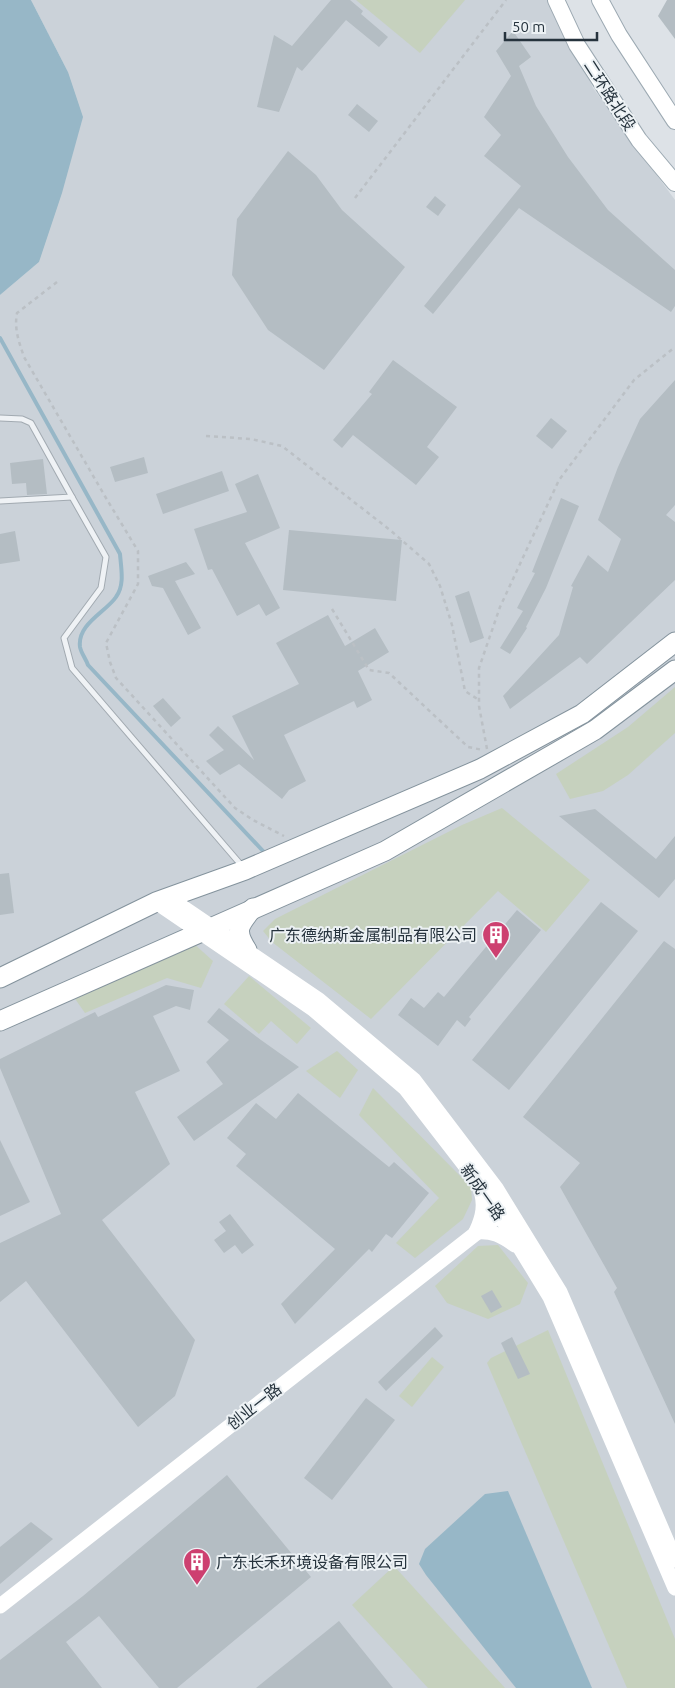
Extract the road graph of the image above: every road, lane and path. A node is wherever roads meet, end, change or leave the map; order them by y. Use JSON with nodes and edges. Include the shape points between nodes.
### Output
{"nodes":[{"id":1,"x":506,"y":0,"type":"edge"},
{"id":2,"x":556,"y":0,"type":"edge"},
{"id":3,"x":600,"y":0,"type":"edge"},
{"id":4,"x":675,"y":121,"type":"edge"},
{"id":5,"x":675,"y":183,"type":"edge"},
{"id":6,"x":355,"y":198,"type":"dead end"},
{"id":7,"x":57,"y":282,"type":"dead end"},
{"id":8,"x":675,"y":347,"type":"edge"},
{"id":9,"x":0,"y":418,"type":"edge"},
{"id":10,"x":206,"y":436,"type":"dead end"},
{"id":11,"x":72,"y":497,"type":"junction"},
{"id":12,"x":0,"y":501,"type":"edge"},
{"id":13,"x":332,"y":609,"type":"dead end"},
{"id":14,"x":675,"y":642,"type":"edge"},
{"id":15,"x":675,"y":670,"type":"edge"},
{"id":16,"x":479,"y":700,"type":"junction"},
{"id":17,"x":301,"y":845,"type":"junction"},
{"id":18,"x":245,"y":870,"type":"junction"},
{"id":19,"x":162,"y":900,"type":"junction"},
{"id":20,"x":253,"y":908,"type":"junction"},
{"id":21,"x":206,"y":929,"type":"junction"},
{"id":22,"x":247,"y":950,"type":"junction"},
{"id":23,"x":0,"y":978,"type":"edge"},
{"id":24,"x":0,"y":1021,"type":"edge"},
{"id":25,"x":477,"y":1182,"type":"junction"},
{"id":26,"x":504,"y":1211,"type":"junction"},
{"id":27,"x":476,"y":1232,"type":"junction"},
{"id":28,"x":520,"y":1249,"type":"junction"},
{"id":29,"x":675,"y":1560,"type":"edge"},
{"id":30,"x":675,"y":1588,"type":"edge"},
{"id":31,"x":0,"y":1606,"type":"edge"}],
"edges":[{"from":1,"to":6,"type":"path"},
{"from":2,"to":5,"type":"main road","name":"二环路北段","via":[[592,69],[639,140]]},
{"from":3,"to":4,"type":"main road"},
{"from":7,"to":17,"type":"path","via":[[17,313],[17,336],[24,357],[138,551],[138,584],[106,643],[116,678],[235,808]]},
{"from":8,"to":16,"type":"path","via":[[634,380],[559,480],[500,607],[479,668]]},
{"from":9,"to":11,"type":"lane","via":[[22,419],[31,423]]},
{"from":10,"to":16,"type":"path","via":[[251,438],[282,446],[430,564],[452,625],[466,691]]},
{"from":11,"to":12,"type":"lane"},
{"from":11,"to":18,"type":"lane","via":[[106,557],[101,588],[64,638],[72,668]]},
{"from":13,"to":16,"type":"path","via":[[369,670],[389,673],[468,746],[487,751]]},
{"from":14,"to":17,"type":"highway","via":[[582,714],[480,769]]},
{"from":15,"to":20,"type":"highway","via":[[594,730],[385,851]]},
{"from":17,"to":18,"type":"highway"},
{"from":18,"to":19,"type":"highway"},
{"from":19,"to":21,"type":"street","name":"新成一路"},
{"from":19,"to":23,"type":"highway"},
{"from":20,"to":21,"type":"highway"},
{"from":20,"to":22,"type":"highway","via":[[240,928],[239,938]]},
{"from":21,"to":22,"type":"street","name":"新成一路"},
{"from":21,"to":24,"type":"highway"},
{"from":21,"to":25,"type":"street","name":"新成一路","via":[[313,1009],[406,1088]]},
{"from":22,"to":26,"type":"street","name":"新成一路","via":[[319,1000],[414,1080],[496,1188]]},
{"from":25,"to":26,"type":"street","name":"新成一路"},
{"from":25,"to":27,"type":"street","via":[[484,1205]]},
{"from":26,"to":27,"type":"street","name":"创业一路"},
{"from":26,"to":28,"type":"street","name":"新成一路"},
{"from":26,"to":29,"type":"street","name":"新成一路","via":[[560,1292]]},
{"from":27,"to":28,"type":"street","via":[[496,1233]]},
{"from":27,"to":31,"type":"street","name":"创业一路"},
{"from":28,"to":30,"type":"street","name":"新成一路","via":[[550,1297]]}]}
